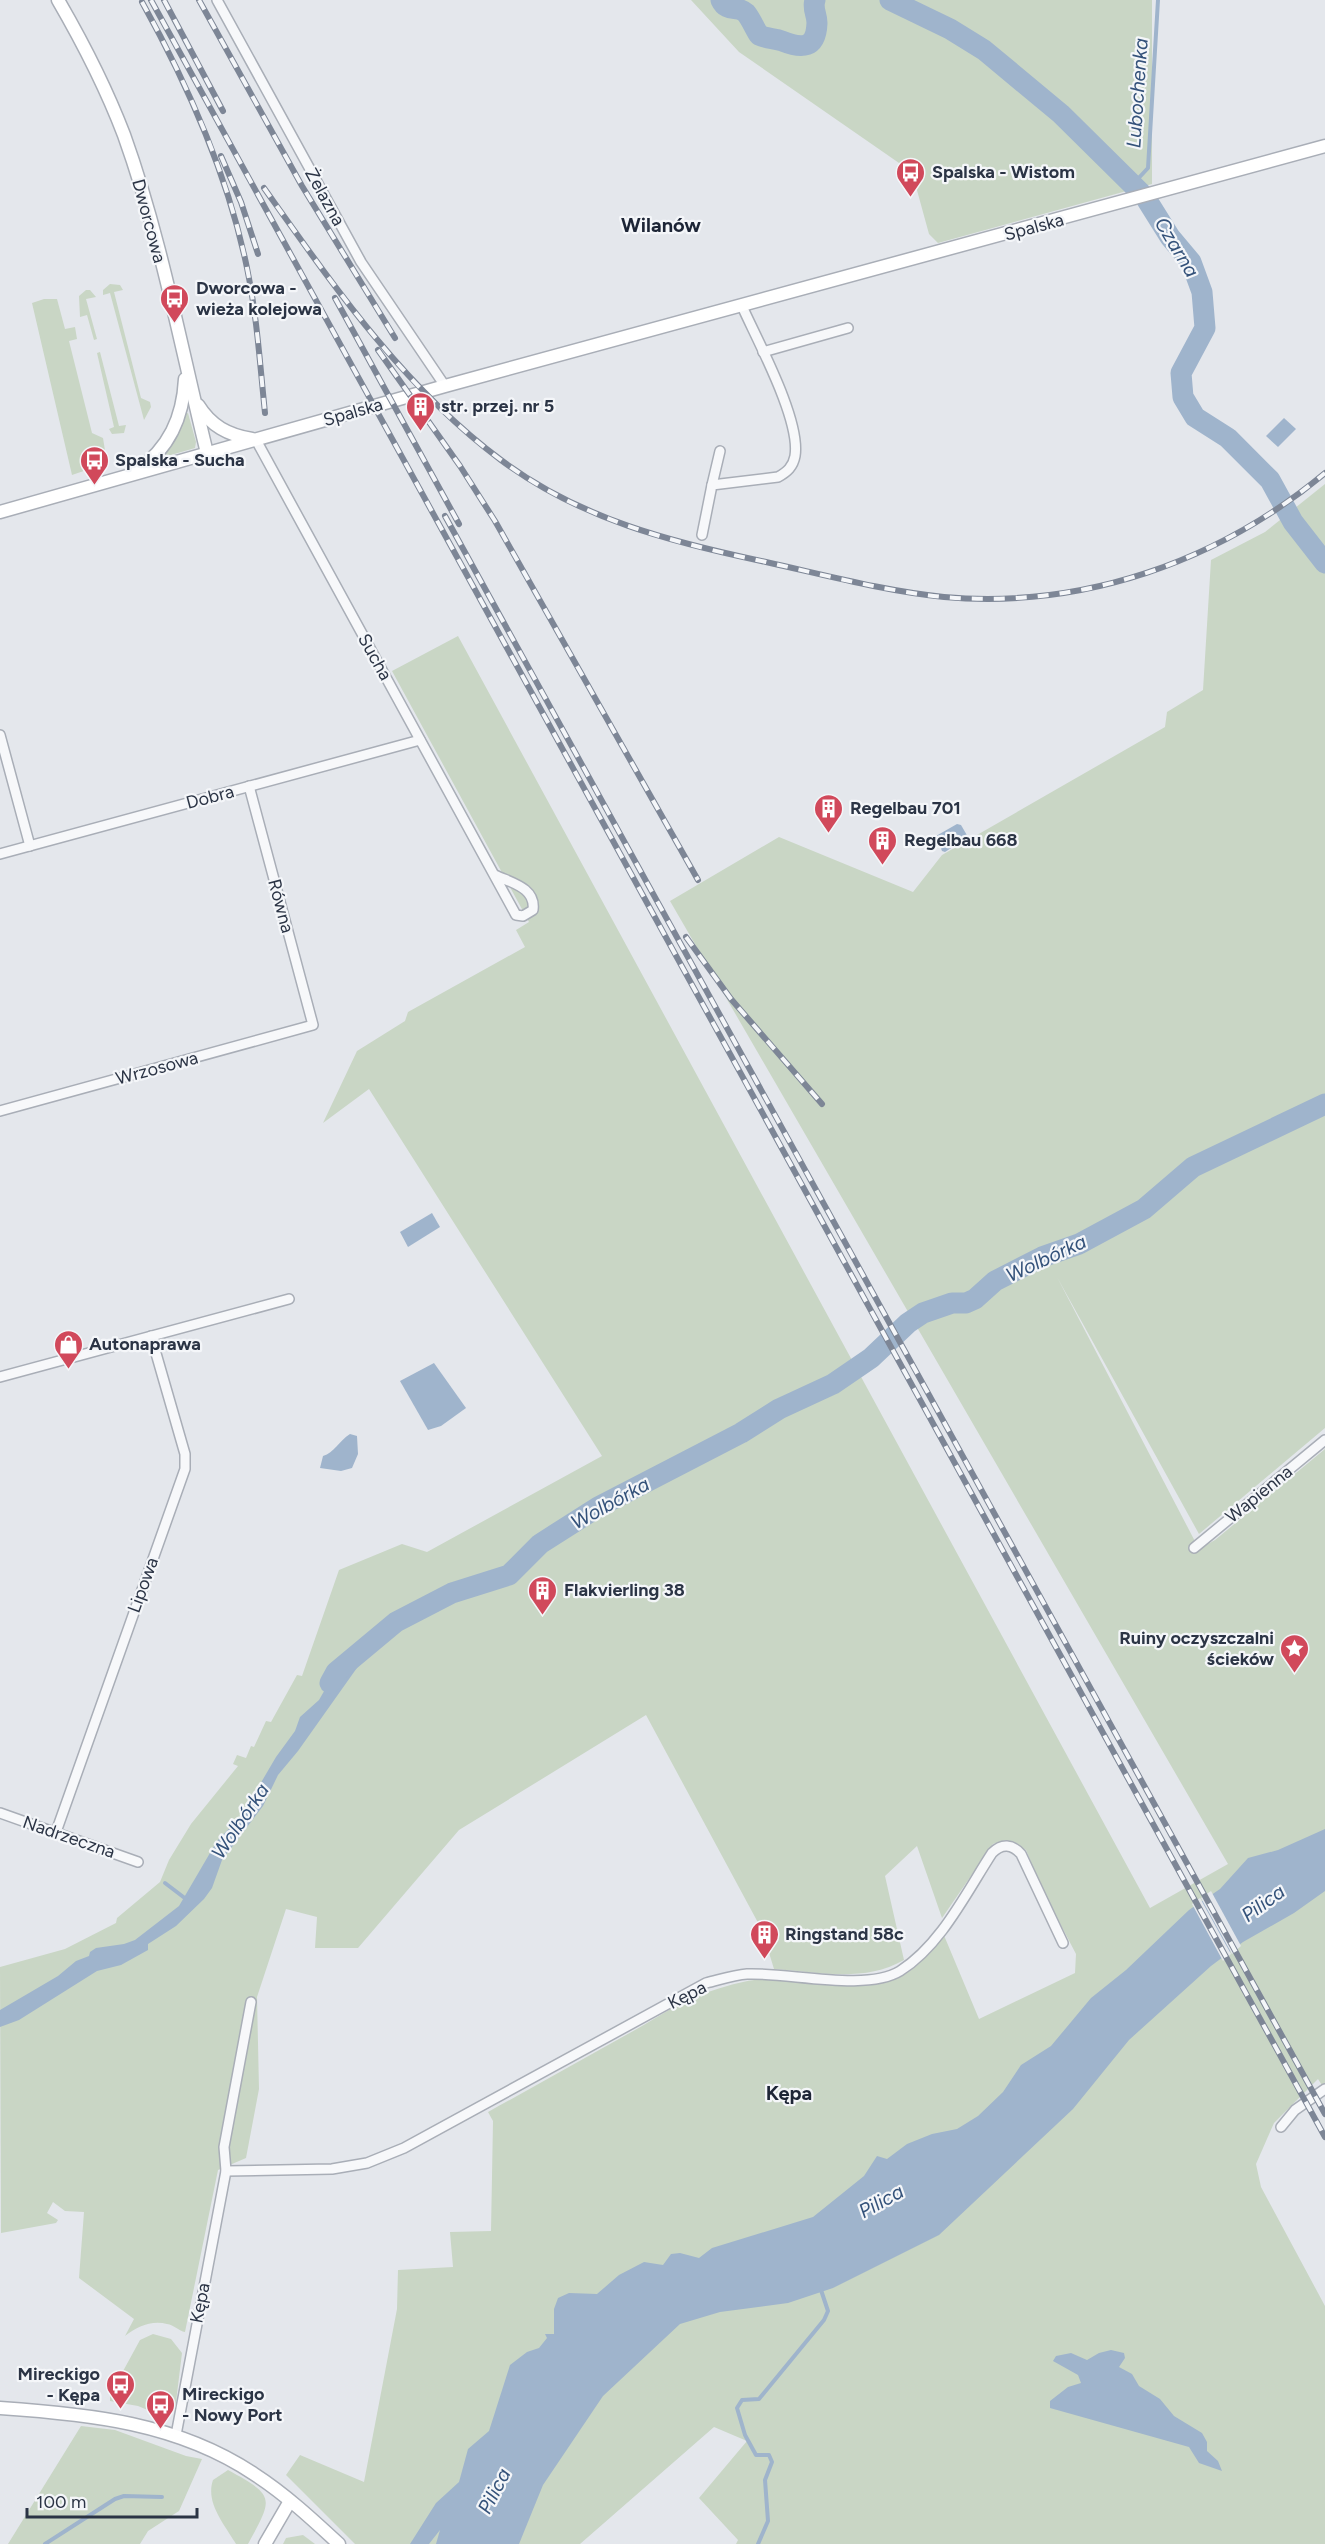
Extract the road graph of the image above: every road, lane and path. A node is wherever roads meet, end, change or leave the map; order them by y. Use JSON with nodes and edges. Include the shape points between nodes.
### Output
{"nodes":[{"id":1,"x":58,"y":0,"type":"edge"},
{"id":2,"x":217,"y":0,"type":"edge"},
{"id":3,"x":1325,"y":146,"type":"edge"},
{"id":4,"x":742,"y":306,"type":"junction"},
{"id":5,"x":848,"y":328,"type":"dead end"},
{"id":6,"x":763,"y":352,"type":"junction"},
{"id":7,"x":186,"y":366,"type":"junction"},
{"id":8,"x":445,"y":386,"type":"junction"},
{"id":9,"x":193,"y":397,"type":"junction"},
{"id":10,"x":256,"y":440,"type":"junction"},
{"id":11,"x":720,"y":451,"type":"dead end"},
{"id":12,"x":207,"y":453,"type":"junction"},
{"id":13,"x":130,"y":476,"type":"junction"},
{"id":14,"x":712,"y":485,"type":"junction"},
{"id":15,"x":0,"y":512,"type":"edge"},
{"id":16,"x":702,"y":535,"type":"dead end"},
{"id":17,"x":0,"y":735,"type":"edge"},
{"id":18,"x":420,"y":740,"type":"junction"},
{"id":19,"x":249,"y":786,"type":"junction"},
{"id":20,"x":30,"y":846,"type":"junction"},
{"id":21,"x":0,"y":854,"type":"edge"},
{"id":22,"x":495,"y":875,"type":"junction"},
{"id":23,"x":313,"y":1025,"type":"joint"},
{"id":24,"x":0,"y":1111,"type":"edge"},
{"id":25,"x":289,"y":1299,"type":"dead end"},
{"id":26,"x":151,"y":1336,"type":"junction"},
{"id":27,"x":0,"y":1377,"type":"edge"},
{"id":28,"x":1325,"y":1440,"type":"edge"},
{"id":29,"x":1194,"y":1548,"type":"dead end"},
{"id":30,"x":0,"y":1813,"type":"edge"},
{"id":31,"x":56,"y":1832,"type":"junction"},
{"id":32,"x":138,"y":1862,"type":"dead end"},
{"id":33,"x":1063,"y":1943,"type":"dead end"},
{"id":34,"x":251,"y":2002,"type":"dead end"},
{"id":35,"x":1325,"y":2089,"type":"edge"},
{"id":36,"x":1281,"y":2127,"type":"dead end"},
{"id":37,"x":226,"y":2171,"type":"junction"},
{"id":38,"x":0,"y":2408,"type":"edge"},
{"id":39,"x":176,"y":2435,"type":"junction"},
{"id":40,"x":290,"y":2501,"type":"junction"},
{"id":41,"x":335,"y":2540,"type":"edge"},
{"id":42,"x":265,"y":2544,"type":"edge"}],
"edges":[{"from":1,"to":7,"type":"street","name":"Dworcowa","via":[[89,56],[123,135],[152,227]]},
{"from":2,"to":8,"type":"street","name":"Żelazna","via":[[361,262]]},
{"from":3,"to":4,"type":"street","name":"Spalska"},
{"from":4,"to":6,"type":"street"},
{"from":4,"to":8,"type":"street","name":"Spalska"},
{"from":5,"to":6,"type":"street"},
{"from":6,"to":14,"type":"street","via":[[784,398],[795,459],[787,472],[778,477]]},
{"from":7,"to":9,"type":"street","name":"Dworcowa"},
{"from":7,"to":13,"type":"street","via":[[182,409],[175,427],[158,455]]},
{"from":8,"to":10,"type":"street","name":"Spalska"},
{"from":9,"to":10,"type":"street","via":[[216,427],[233,436]]},
{"from":9,"to":12,"type":"street","name":"Dworcowa"},
{"from":10,"to":12,"type":"street","name":"Spalska"},
{"from":10,"to":18,"type":"street","name":"Sucha"},
{"from":11,"to":14,"type":"street"},
{"from":12,"to":13,"type":"street","name":"Spalska"},
{"from":13,"to":15,"type":"street","name":"Spalska"},
{"from":14,"to":16,"type":"street"},
{"from":17,"to":20,"type":"street"},
{"from":18,"to":19,"type":"street","name":"Dobra"},
{"from":18,"to":22,"type":"street","name":"Sucha"},
{"from":19,"to":20,"type":"street","name":"Dobra"},
{"from":19,"to":23,"type":"street","name":"Równa"},
{"from":20,"to":21,"type":"street","name":"Dobra"},
{"from":22,"to":22,"type":"street","name":"Sucha","via":[[516,915],[533,910],[530,892]]},
{"from":23,"to":24,"type":"street","name":"Wrzosowa"},
{"from":25,"to":26,"type":"street"},
{"from":26,"to":27,"type":"street"},
{"from":26,"to":31,"type":"street","name":"Lipowa","via":[[185,1454],[185,1469]]},
{"from":28,"to":29,"type":"street","name":"Wapienna"},
{"from":30,"to":31,"type":"street","name":"Nadrzeczna"},
{"from":31,"to":32,"type":"street","name":"Nadrzeczna"},
{"from":33,"to":37,"type":"street","name":"Kępa","via":[[1021,1854],[1006,1845],[992,1853],[929,1947],[885,1978],[863,1981],[745,1974],[706,1983],[404,2148],[367,2163],[332,2169]]},
{"from":34,"to":37,"type":"street","name":"Kępa","via":[[224,2147]]},
{"from":35,"to":36,"type":"street","via":[[1294,2110]]},
{"from":37,"to":39,"type":"street","name":"Kępa"},
{"from":38,"to":39,"type":"street","via":[[117,2420]]},
{"from":39,"to":40,"type":"street","via":[[254,2473]]},
{"from":40,"to":41,"type":"street"},
{"from":40,"to":42,"type":"street"}]}
